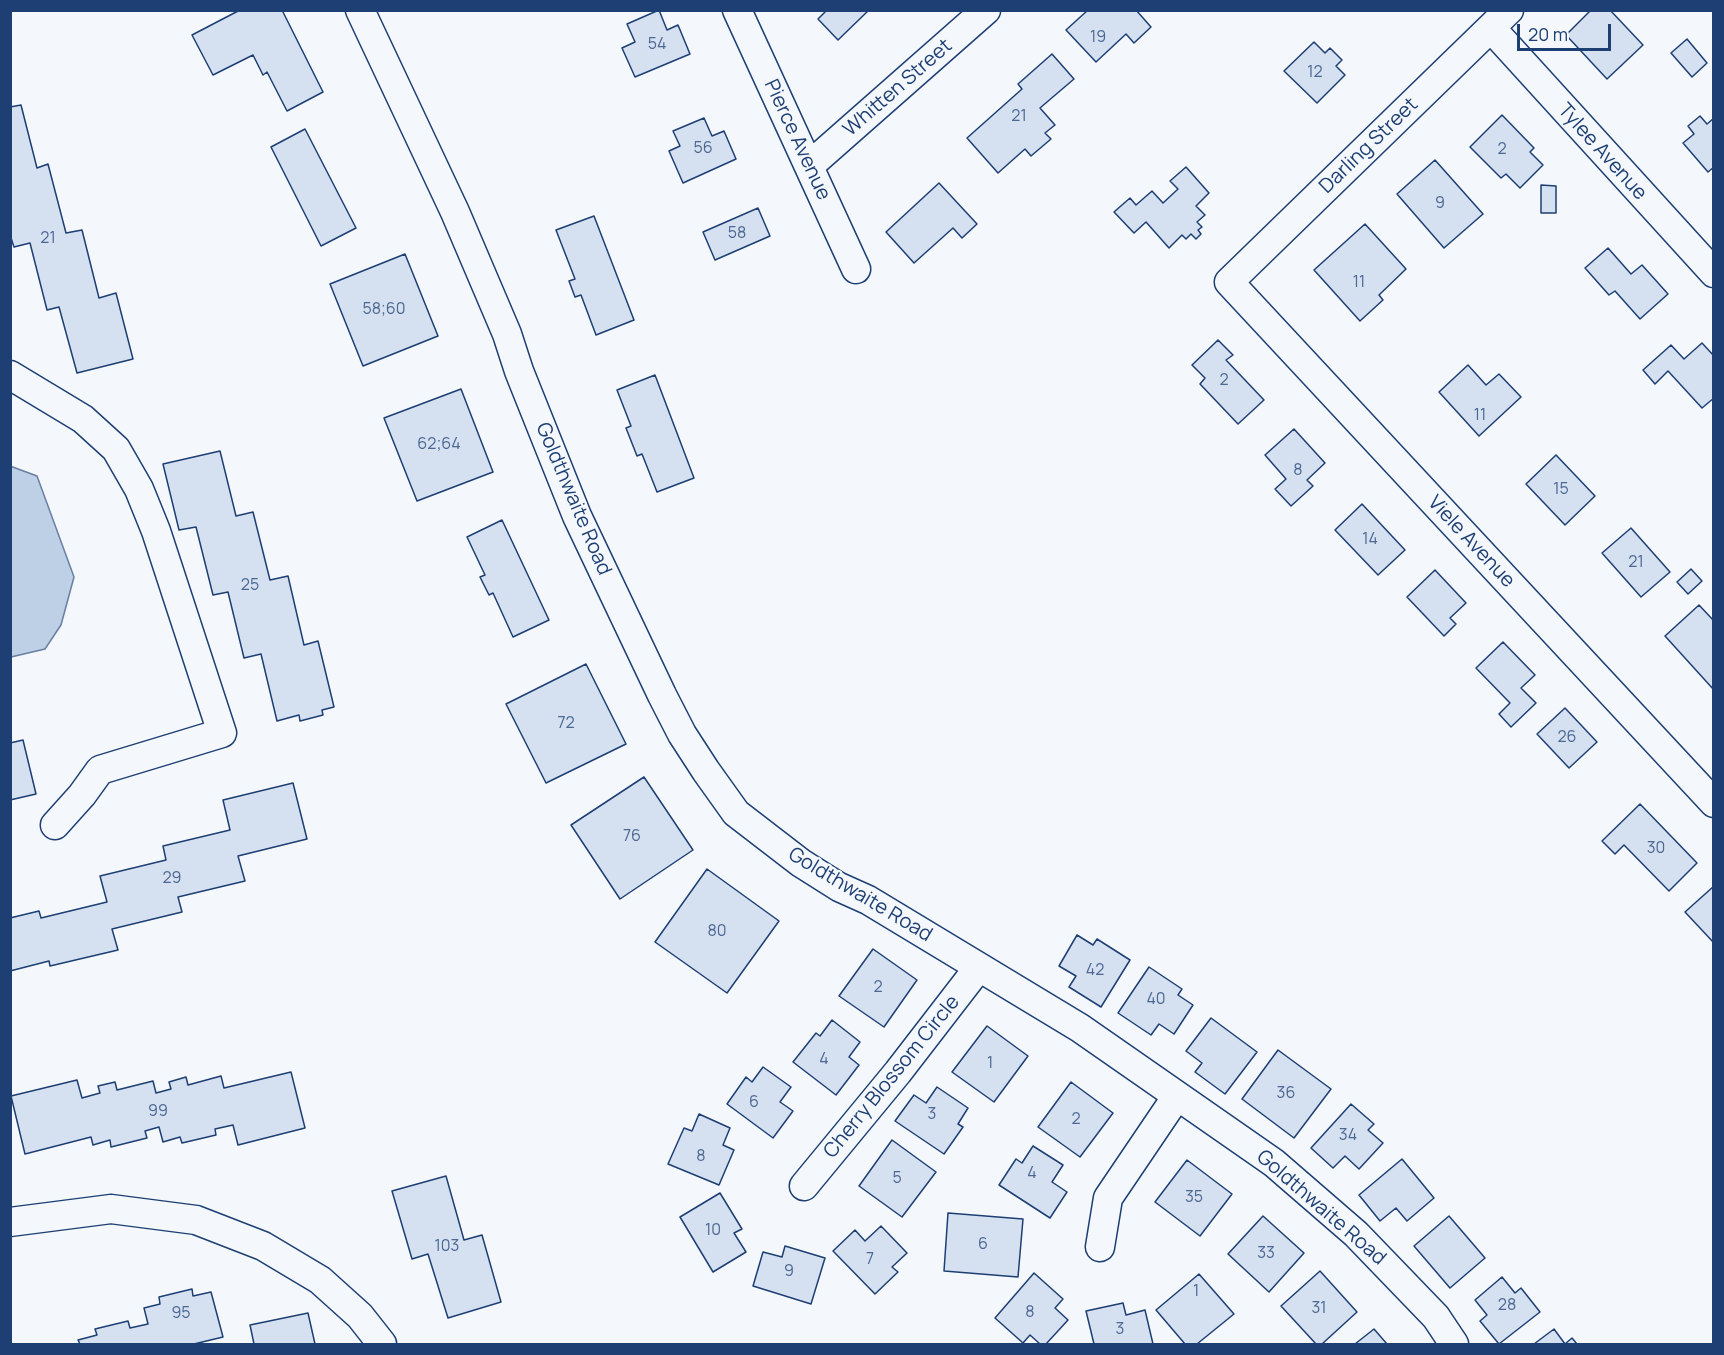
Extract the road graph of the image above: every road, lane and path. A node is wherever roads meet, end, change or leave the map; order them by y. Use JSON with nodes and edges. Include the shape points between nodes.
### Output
{"nodes":[{"id":1,"x":360,"y":10,"type":"edge"},
{"id":2,"x":737,"y":10,"type":"edge"},
{"id":3,"x":986,"y":10,"type":"edge"},
{"id":4,"x":1500,"y":19,"type":"edge"},
{"id":5,"x":809,"y":166,"type":"junction"},
{"id":6,"x":856,"y":269,"type":"dead end"},
{"id":7,"x":1713,"y":273,"type":"edge"},
{"id":8,"x":1229,"y":282,"type":"joint"},
{"id":9,"x":10,"y":375,"type":"edge"},
{"id":10,"x":1713,"y":802,"type":"edge"},
{"id":11,"x":55,"y":825,"type":"dead end"},
{"id":12,"x":979,"y":967,"type":"junction"},
{"id":13,"x":1177,"y":1096,"type":"junction"},
{"id":14,"x":804,"y":1186,"type":"dead end"},
{"id":15,"x":10,"y":1222,"type":"edge"},
{"id":16,"x":1100,"y":1248,"type":"dead end"},
{"id":17,"x":382,"y":1344,"type":"edge"},
{"id":18,"x":1454,"y":1344,"type":"edge"}],
"edges":[{"from":1,"to":12,"type":"street","name":"Goldthwaite Road","via":[[455,212],[577,516],[662,695],[706,771],[736,813],[801,863]]},
{"from":2,"to":5,"type":"street","name":"Pierce Avenue"},
{"from":3,"to":5,"type":"street","name":"Whitten Street"},
{"from":4,"to":7,"type":"street","name":"Tylee Avenue"},
{"from":4,"to":8,"type":"street","name":"Darling Street"},
{"from":5,"to":6,"type":"street","name":"Pierce Avenue"},
{"from":8,"to":10,"type":"street","name":"Viele Avenue"},
{"from":9,"to":11,"type":"street","via":[[83,419],[116,449],[139,489],[156,531],[222,733],[100,770]]},
{"from":12,"to":13,"type":"street","name":"Goldthwaite Road","via":[[1080,1028]]},
{"from":12,"to":14,"type":"street","name":"Cherry Blossom Circle"},
{"from":13,"to":16,"type":"street","via":[[1108,1198]]},
{"from":13,"to":18,"type":"street","name":"Goldthwaite Road","via":[[1274,1163],[1356,1234],[1436,1317]]},
{"from":15,"to":17,"type":"street","via":[[111,1209],[196,1220],[263,1246],[320,1280],[360,1316]]}]}
